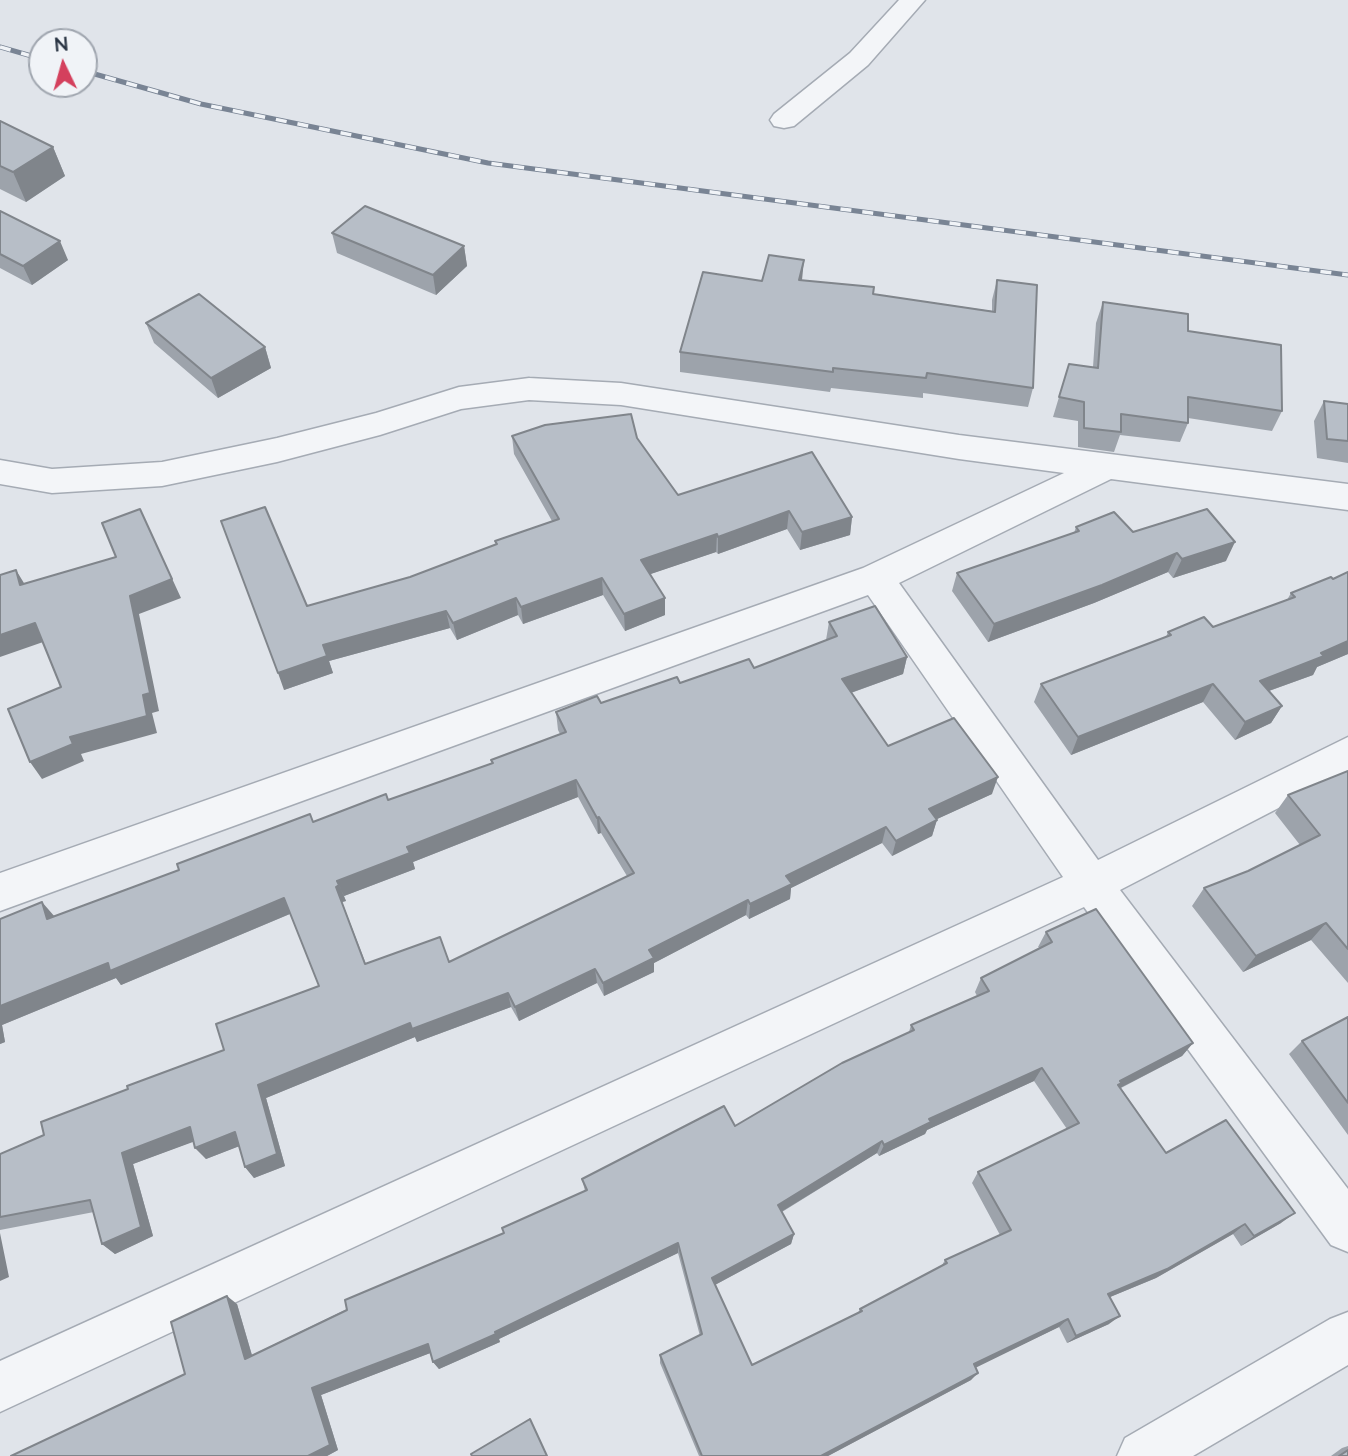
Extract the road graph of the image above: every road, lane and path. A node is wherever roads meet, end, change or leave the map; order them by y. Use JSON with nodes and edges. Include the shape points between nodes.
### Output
{"nodes":[{"id":1,"x":913,"y":0,"type":"edge"},
{"id":2,"x":784,"y":120,"type":"dead end"},
{"id":3,"x":1108,"y":466,"type":"junction"},
{"id":4,"x":0,"y":472,"type":"edge"},
{"id":5,"x":1348,"y":496,"type":"edge"},
{"id":6,"x":876,"y":578,"type":"junction"},
{"id":7,"x":1348,"y":753,"type":"edge"},
{"id":8,"x":1091,"y":884,"type":"junction"},
{"id":9,"x":0,"y":892,"type":"edge"},
{"id":10,"x":1348,"y":1228,"type":"edge"},
{"id":11,"x":1348,"y":1337,"type":"edge"},
{"id":12,"x":0,"y":1387,"type":"edge"},
{"id":13,"x":1143,"y":1456,"type":"edge"}],
"edges":[{"from":1,"to":2,"type":"street","via":[[859,59]]},
{"from":3,"to":4,"type":"street","via":[[621,394],[529,389],[459,398],[276,450],[162,474],[52,481]]},
{"from":3,"to":5,"type":"street"},
{"from":3,"to":6,"type":"street"},
{"from":6,"to":8,"type":"street"},
{"from":6,"to":9,"type":"street"},
{"from":7,"to":8,"type":"street"},
{"from":8,"to":10,"type":"street"},
{"from":8,"to":12,"type":"street"},
{"from":11,"to":13,"type":"street"}]}
